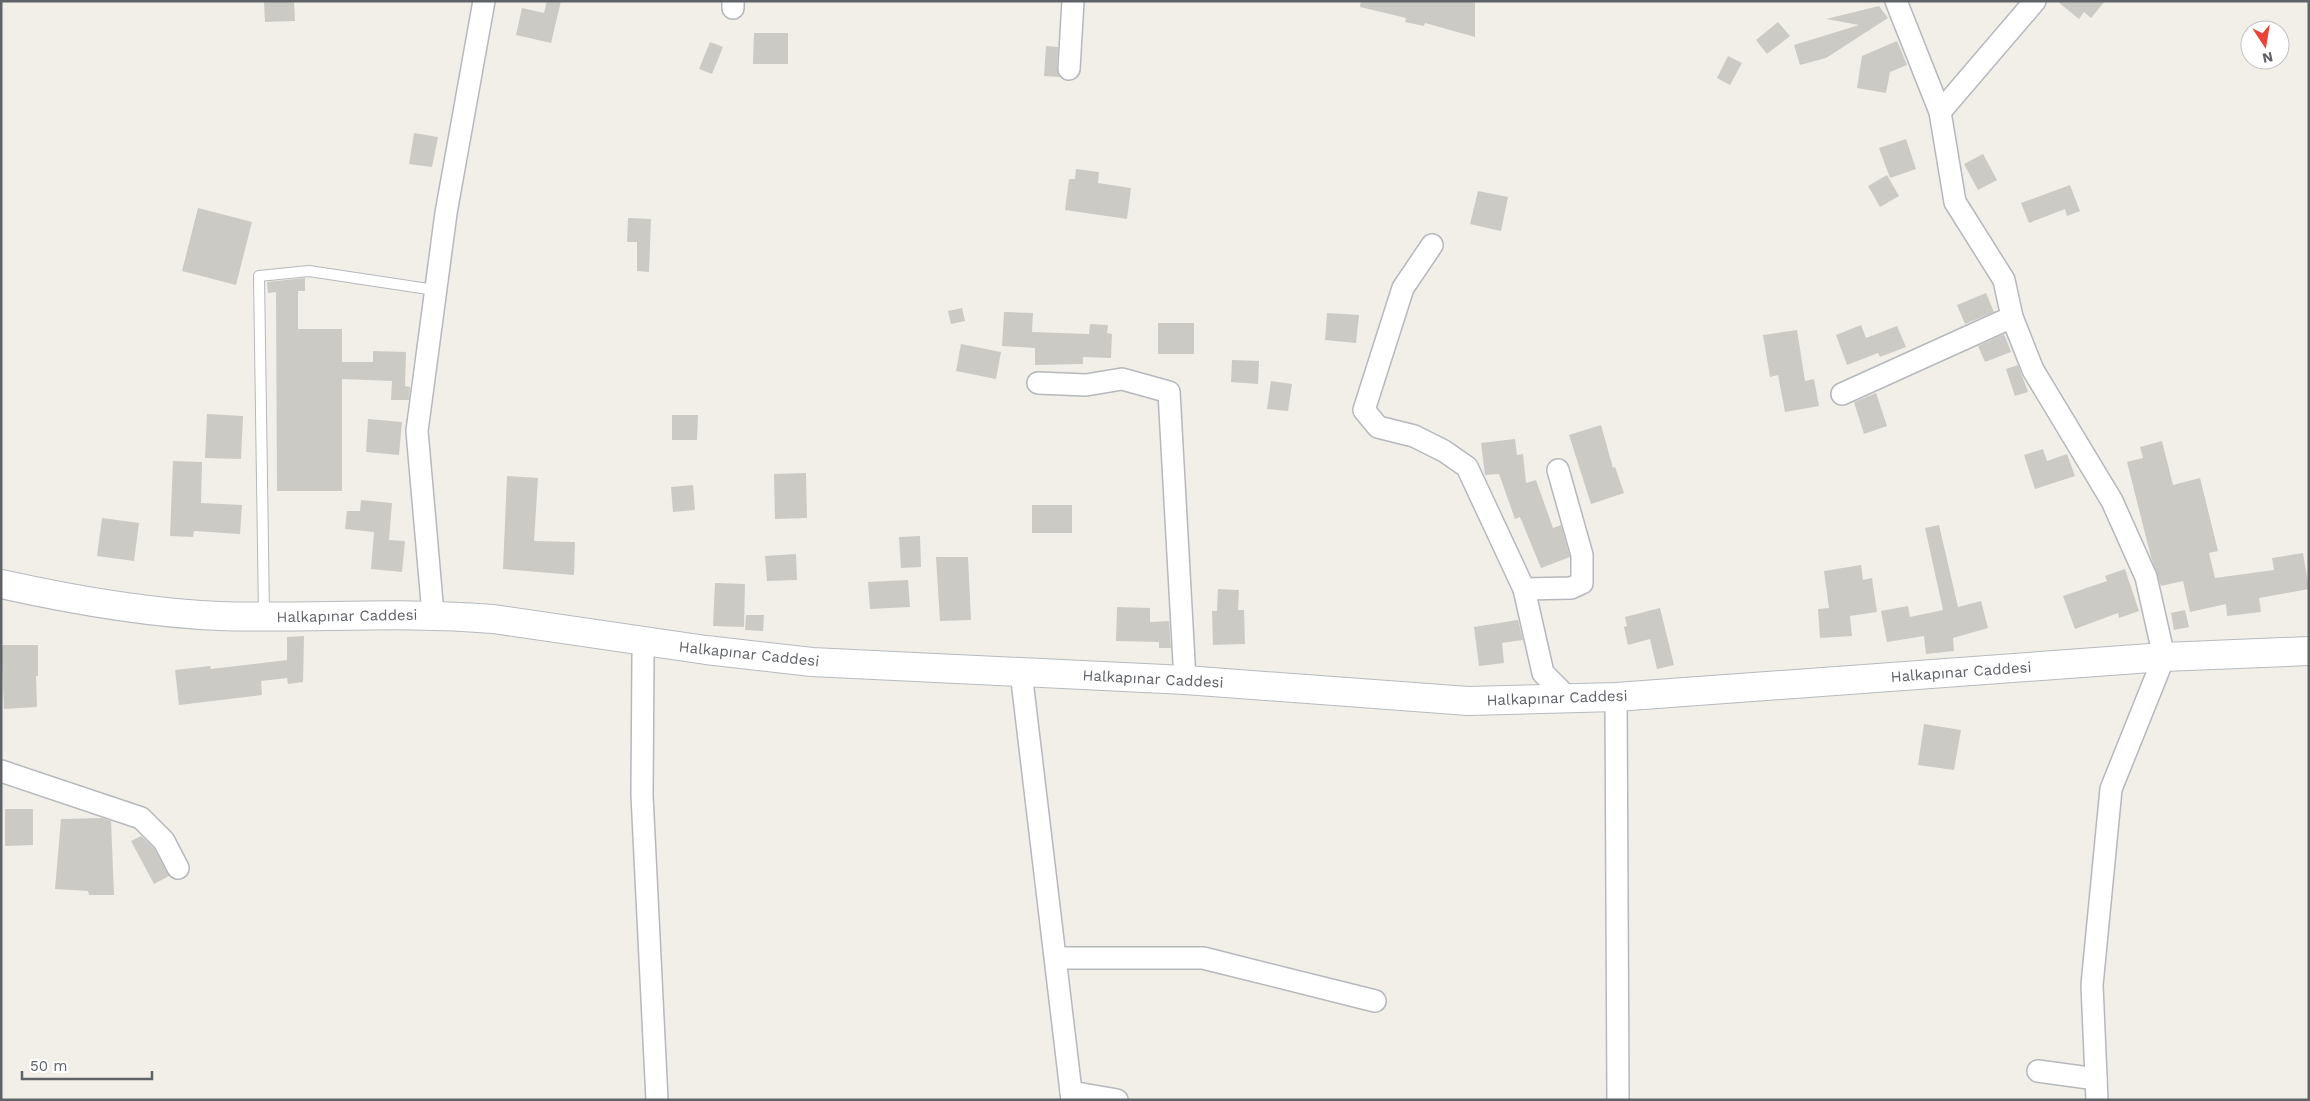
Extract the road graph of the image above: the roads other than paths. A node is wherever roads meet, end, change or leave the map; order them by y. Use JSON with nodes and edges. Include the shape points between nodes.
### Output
{"nodes":[{"id":1,"x":484,"y":1,"type":"edge"},
{"id":2,"x":1074,"y":1,"type":"edge"},
{"id":3,"x":1896,"y":1,"type":"edge"},
{"id":4,"x":2035,"y":1,"type":"edge"},
{"id":5,"x":1069,"y":69,"type":"dead end"},
{"id":6,"x":1940,"y":112,"type":"junction"},
{"id":7,"x":1432,"y":245,"type":"dead end"},
{"id":8,"x":435,"y":290,"type":"junction"},
{"id":9,"x":2012,"y":317,"type":"junction"},
{"id":10,"x":1038,"y":383,"type":"dead end"},
{"id":11,"x":1842,"y":394,"type":"dead end"},
{"id":12,"x":1558,"y":470,"type":"dead end"},
{"id":13,"x":1,"y":584,"type":"edge"},
{"id":14,"x":1524,"y":589,"type":"junction"},
{"id":15,"x":433,"y":614,"type":"junction"},
{"id":16,"x":264,"y":616,"type":"junction"},
{"id":17,"x":2309,"y":651,"type":"edge"},
{"id":18,"x":644,"y":655,"type":"dead end"},
{"id":19,"x":2164,"y":657,"type":"junction"},
{"id":20,"x":1021,"y":672,"type":"junction"},
{"id":21,"x":1185,"y":680,"type":"junction"},
{"id":22,"x":1616,"y":697,"type":"junction"},
{"id":23,"x":1568,"y":698,"type":"junction"},
{"id":24,"x":1,"y":771,"type":"edge"},
{"id":25,"x":178,"y":868,"type":"dead end"},
{"id":26,"x":1056,"y":958,"type":"junction"},
{"id":27,"x":1376,"y":1001,"type":"dead end"},
{"id":28,"x":2038,"y":1071,"type":"dead end"},
{"id":29,"x":2096,"y":1090,"type":"edge"},
{"id":30,"x":1071,"y":1096,"type":"edge"},
{"id":31,"x":657,"y":1100,"type":"edge"},
{"id":32,"x":1117,"y":1100,"type":"edge"},
{"id":33,"x":1618,"y":1100,"type":"edge"}],
"edges":[{"from":1,"to":8,"type":"street"},
{"from":2,"to":5,"type":"street"},
{"from":3,"to":6,"type":"street"},
{"from":4,"to":6,"type":"street"},
{"from":6,"to":9,"type":"street","via":[[1955,202],[2004,280]]},
{"from":7,"to":14,"type":"street","via":[[1403,288],[1364,410],[1378,427],[1414,436],[1467,467]]},
{"from":8,"to":15,"type":"street","via":[[417,431]]},
{"from":8,"to":16,"type":"lane","via":[[308,271],[259,276]]},
{"from":9,"to":11,"type":"street"},
{"from":9,"to":19,"type":"street","via":[[2034,370],[2112,501],[2146,577]]},
{"from":10,"to":21,"type":"street","via":[[1086,385],[1122,379],[1169,392]]},
{"from":12,"to":14,"type":"street","via":[[1582,555],[1582,583],[1571,588]]},
{"from":13,"to":16,"type":"main road","name":"Halkapınar Caddesi","via":[[183,614]]},
{"from":14,"to":23,"type":"street","via":[[1543,673]]},
{"from":15,"to":16,"type":"main road","name":"Halkapınar Caddesi"},
{"from":15,"to":20,"type":"main road","name":"Halkapınar Caddesi","via":[[493,619],[812,662]]},
{"from":17,"to":19,"type":"main road","name":"Halkapınar Caddesi"},
{"from":18,"to":31,"type":"street","via":[[642,795]]},
{"from":19,"to":22,"type":"main road","name":"Halkapınar Caddesi"},
{"from":19,"to":29,"type":"street","via":[[2111,789],[2092,985]]},
{"from":20,"to":21,"type":"main road","name":"Halkapınar Caddesi"},
{"from":20,"to":26,"type":"street"},
{"from":21,"to":23,"type":"main road","name":"Halkapınar Caddesi","via":[[1460,701]]},
{"from":22,"to":23,"type":"main road","name":"Halkapınar Caddesi"},
{"from":22,"to":33,"type":"street"},
{"from":24,"to":25,"type":"street","via":[[141,818],[164,841]]},
{"from":26,"to":27,"type":"street","via":[[1203,958]]},
{"from":26,"to":30,"type":"street"},
{"from":28,"to":29,"type":"street"},
{"from":30,"to":32,"type":"street"}]}
